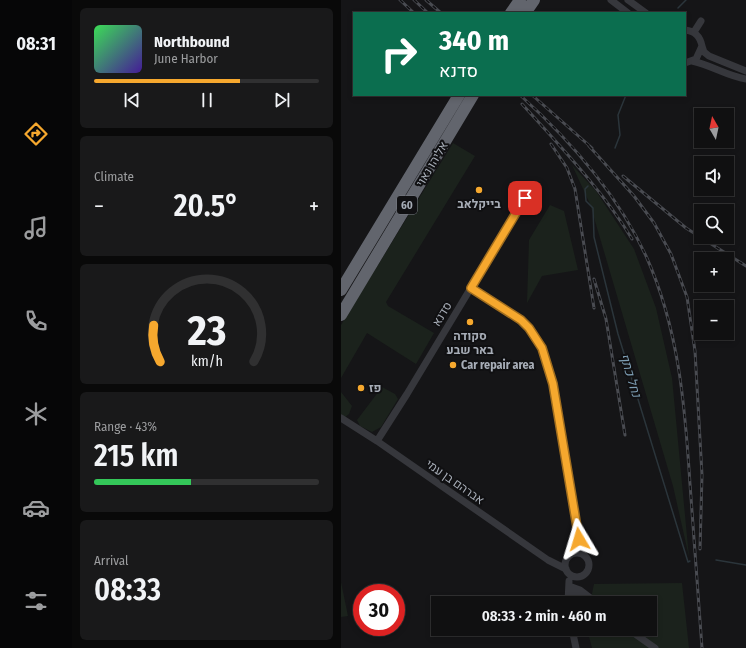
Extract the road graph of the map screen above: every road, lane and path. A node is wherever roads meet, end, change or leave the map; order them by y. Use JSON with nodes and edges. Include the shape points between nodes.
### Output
{"nodes":[{"id":1,"x":519,"y":0,"type":"edge"},
{"id":2,"x":534,"y":0,"type":"edge"},
{"id":3,"x":611,"y":0,"type":"edge"},
{"id":4,"x":628,"y":0,"type":"edge"},
{"id":5,"x":512,"y":12,"type":"edge"},
{"id":6,"x":526,"y":12,"type":"edge"},
{"id":7,"x":627,"y":12,"type":"edge"},
{"id":8,"x":645,"y":12,"type":"edge"},
{"id":9,"x":701,"y":21,"type":"dead end"},
{"id":10,"x":686,"y":30,"type":"edge"},
{"id":11,"x":694,"y":32,"type":"junction"},
{"id":12,"x":702,"y":46,"type":"junction"},
{"id":13,"x":689,"y":62,"type":"edge"},
{"id":14,"x":746,"y":70,"type":"edge"},
{"id":15,"x":746,"y":79,"type":"edge"},
{"id":16,"x":458,"y":96,"type":"edge"},
{"id":17,"x":472,"y":96,"type":"edge"},
{"id":18,"x":525,"y":198,"type":"dead end"},
{"id":19,"x":471,"y":288,"type":"junction"},
{"id":20,"x":341,"y":290,"type":"edge"},
{"id":21,"x":341,"y":315,"type":"edge"},
{"id":22,"x":343,"y":420,"type":"edge"},
{"id":23,"x":377,"y":441,"type":"junction"},
{"id":24,"x":579,"y":539,"type":"junction"},
{"id":25,"x":574,"y":553,"type":"junction"},
{"id":26,"x":583,"y":555,"type":"junction"},
{"id":27,"x":548,"y":560,"type":"junction"},
{"id":28,"x":566,"y":560,"type":"junction"},
{"id":29,"x":567,"y":571,"type":"junction"},
{"id":30,"x":580,"y":577,"type":"junction"},
{"id":31,"x":570,"y":588,"type":"junction"},
{"id":32,"x":569,"y":596,"type":"edge"},
{"id":33,"x":584,"y":596,"type":"edge"},
{"id":34,"x":573,"y":636,"type":"edge"},
{"id":35,"x":638,"y":636,"type":"edge"},
{"id":36,"x":576,"y":648,"type":"edge"},
{"id":37,"x":655,"y":648,"type":"edge"}],
"edges":[{"from":1,"to":5,"type":"highway"},
{"from":2,"to":6,"type":"highway"},
{"from":3,"to":7,"type":"street"},
{"from":4,"to":8,"type":"street"},
{"from":9,"to":11,"type":"street"},
{"from":10,"to":11,"type":"street"},
{"from":11,"to":12,"type":"street","via":[[701,40]]},
{"from":12,"to":13,"type":"street","via":[[699,55]]},
{"from":12,"to":14,"type":"street","via":[[709,56]]},
{"from":13,"to":15,"type":"street","via":[[706,64]]},
{"from":16,"to":20,"type":"highway","name":"אליהו נאוי","number":"60"},
{"from":17,"to":21,"type":"highway","name":"אליהו נאוי","number":"60"},
{"from":18,"to":19,"type":"street","name":"סדנא"},
{"from":19,"to":23,"type":"street","name":"סדנא"},
{"from":19,"to":24,"type":"street","via":[[521,320],[542,348],[553,384]]},
{"from":22,"to":23,"type":"street","name":"אברהם בן עמי"},
{"from":23,"to":27,"type":"street","name":"אברהם בן עמי"},
{"from":24,"to":25,"type":"street"},
{"from":24,"to":26,"type":"street"},
{"from":25,"to":26,"type":"street"},
{"from":25,"to":28,"type":"street"},
{"from":26,"to":30,"type":"street","via":[[588,560],[589,567]]},
{"from":27,"to":28,"type":"street"},
{"from":27,"to":29,"type":"street","name":"אברהם בן עמי"},
{"from":28,"to":29,"type":"street"},
{"from":29,"to":30,"type":"street","via":[[574,577]]},
{"from":29,"to":31,"type":"street"},
{"from":30,"to":31,"type":"street"},
{"from":31,"to":32,"type":"street"},
{"from":31,"to":33,"type":"street"},
{"from":34,"to":36,"type":"street"},
{"from":35,"to":37,"type":"street"}]}
